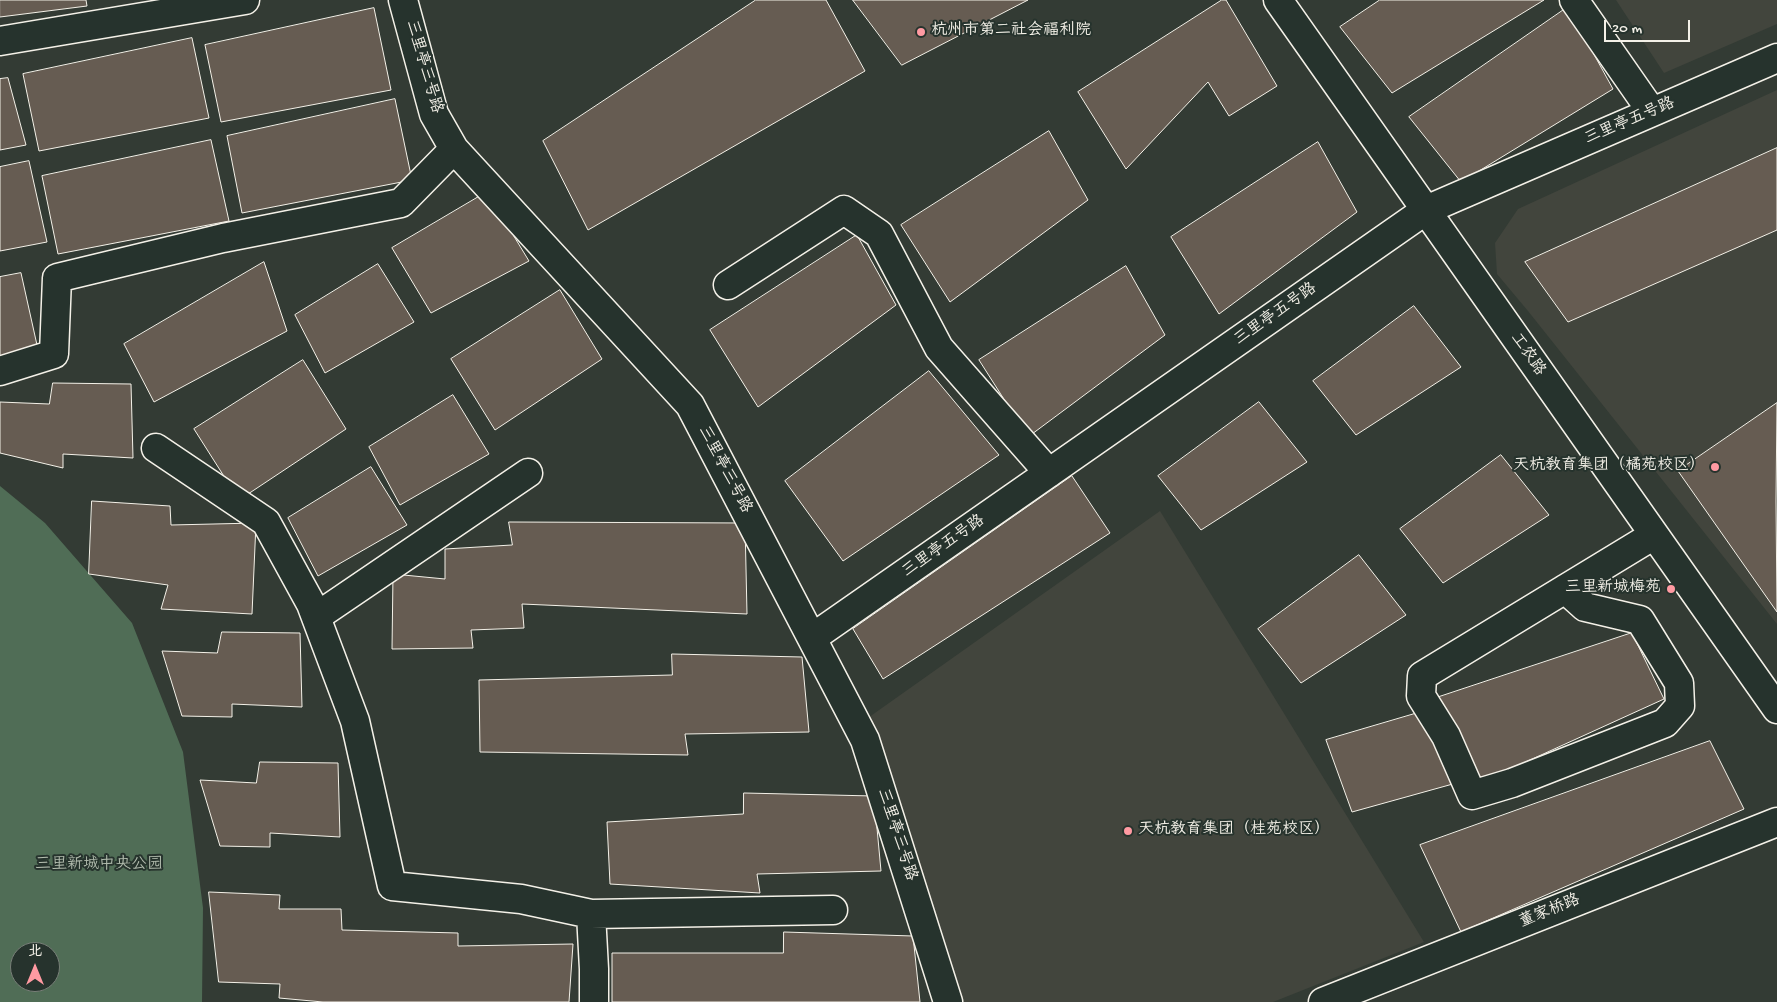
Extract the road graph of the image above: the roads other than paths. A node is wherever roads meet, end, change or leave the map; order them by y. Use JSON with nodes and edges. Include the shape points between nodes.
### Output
{"nodes":[{"id":1,"x":245,"y":0,"type":"edge"},
{"id":2,"x":403,"y":0,"type":"edge"},
{"id":3,"x":1278,"y":0,"type":"edge"},
{"id":4,"x":1574,"y":0,"type":"edge"},
{"id":5,"x":0,"y":41,"type":"edge"},
{"id":6,"x":1777,"y":58,"type":"edge"},
{"id":7,"x":1652,"y":112,"type":"junction"},
{"id":8,"x":454,"y":149,"type":"junction"},
{"id":9,"x":1426,"y":210,"type":"junction"},
{"id":10,"x":728,"y":285,"type":"dead end"},
{"id":11,"x":0,"y":371,"type":"edge"},
{"id":12,"x":156,"y":448,"type":"dead end"},
{"id":13,"x":528,"y":473,"type":"dead end"},
{"id":14,"x":1049,"y":474,"type":"junction"},
{"id":15,"x":1654,"y":535,"type":"junction"},
{"id":16,"x":1565,"y":589,"type":"junction"},
{"id":17,"x":316,"y":617,"type":"junction"},
{"id":18,"x":812,"y":638,"type":"junction"},
{"id":19,"x":1777,"y":709,"type":"edge"},
{"id":20,"x":1777,"y":822,"type":"edge"},
{"id":21,"x":833,"y":910,"type":"dead end"},
{"id":22,"x":591,"y":914,"type":"junction"},
{"id":23,"x":594,"y":1002,"type":"edge"},
{"id":24,"x":948,"y":1002,"type":"edge"},
{"id":25,"x":1323,"y":1002,"type":"edge"}],
"edges":[{"from":1,"to":5,"type":"street"},
{"from":2,"to":8,"type":"street","name":"三里亭三号路","via":[[434,114]]},
{"from":3,"to":9,"type":"street","name":"工农路"},
{"from":4,"to":7,"type":"street"},
{"from":6,"to":7,"type":"street","name":"三里亭五号路"},
{"from":7,"to":9,"type":"street","name":"三里亭五号路"},
{"from":8,"to":11,"type":"street","via":[[401,203],[223,238],[57,278],[54,354]]},
{"from":8,"to":18,"type":"street","name":"三里亭三号路","via":[[690,405]]},
{"from":9,"to":14,"type":"street","name":"三里亭五号路"},
{"from":9,"to":15,"type":"street","name":"工农路"},
{"from":10,"to":14,"type":"street","via":[[844,210],[880,234],[939,348]]},
{"from":12,"to":17,"type":"street","via":[[266,522]]},
{"from":13,"to":17,"type":"street"},
{"from":14,"to":18,"type":"street","name":"三里亭五号路"},
{"from":15,"to":16,"type":"street"},
{"from":15,"to":19,"type":"street","name":"工农路"},
{"from":16,"to":16,"type":"street","via":[[1422,676],[1421,696],[1446,736],[1472,795],[1512,783],[1665,724],[1680,706],[1679,683],[1640,620],[1585,607]]},
{"from":17,"to":22,"type":"street","via":[[355,721],[392,886],[521,899]]},
{"from":18,"to":24,"type":"street","name":"三里亭三号路","via":[[865,740]]},
{"from":20,"to":25,"type":"street","name":"董家桥路"},
{"from":21,"to":22,"type":"street"},
{"from":22,"to":23,"type":"street"}]}
